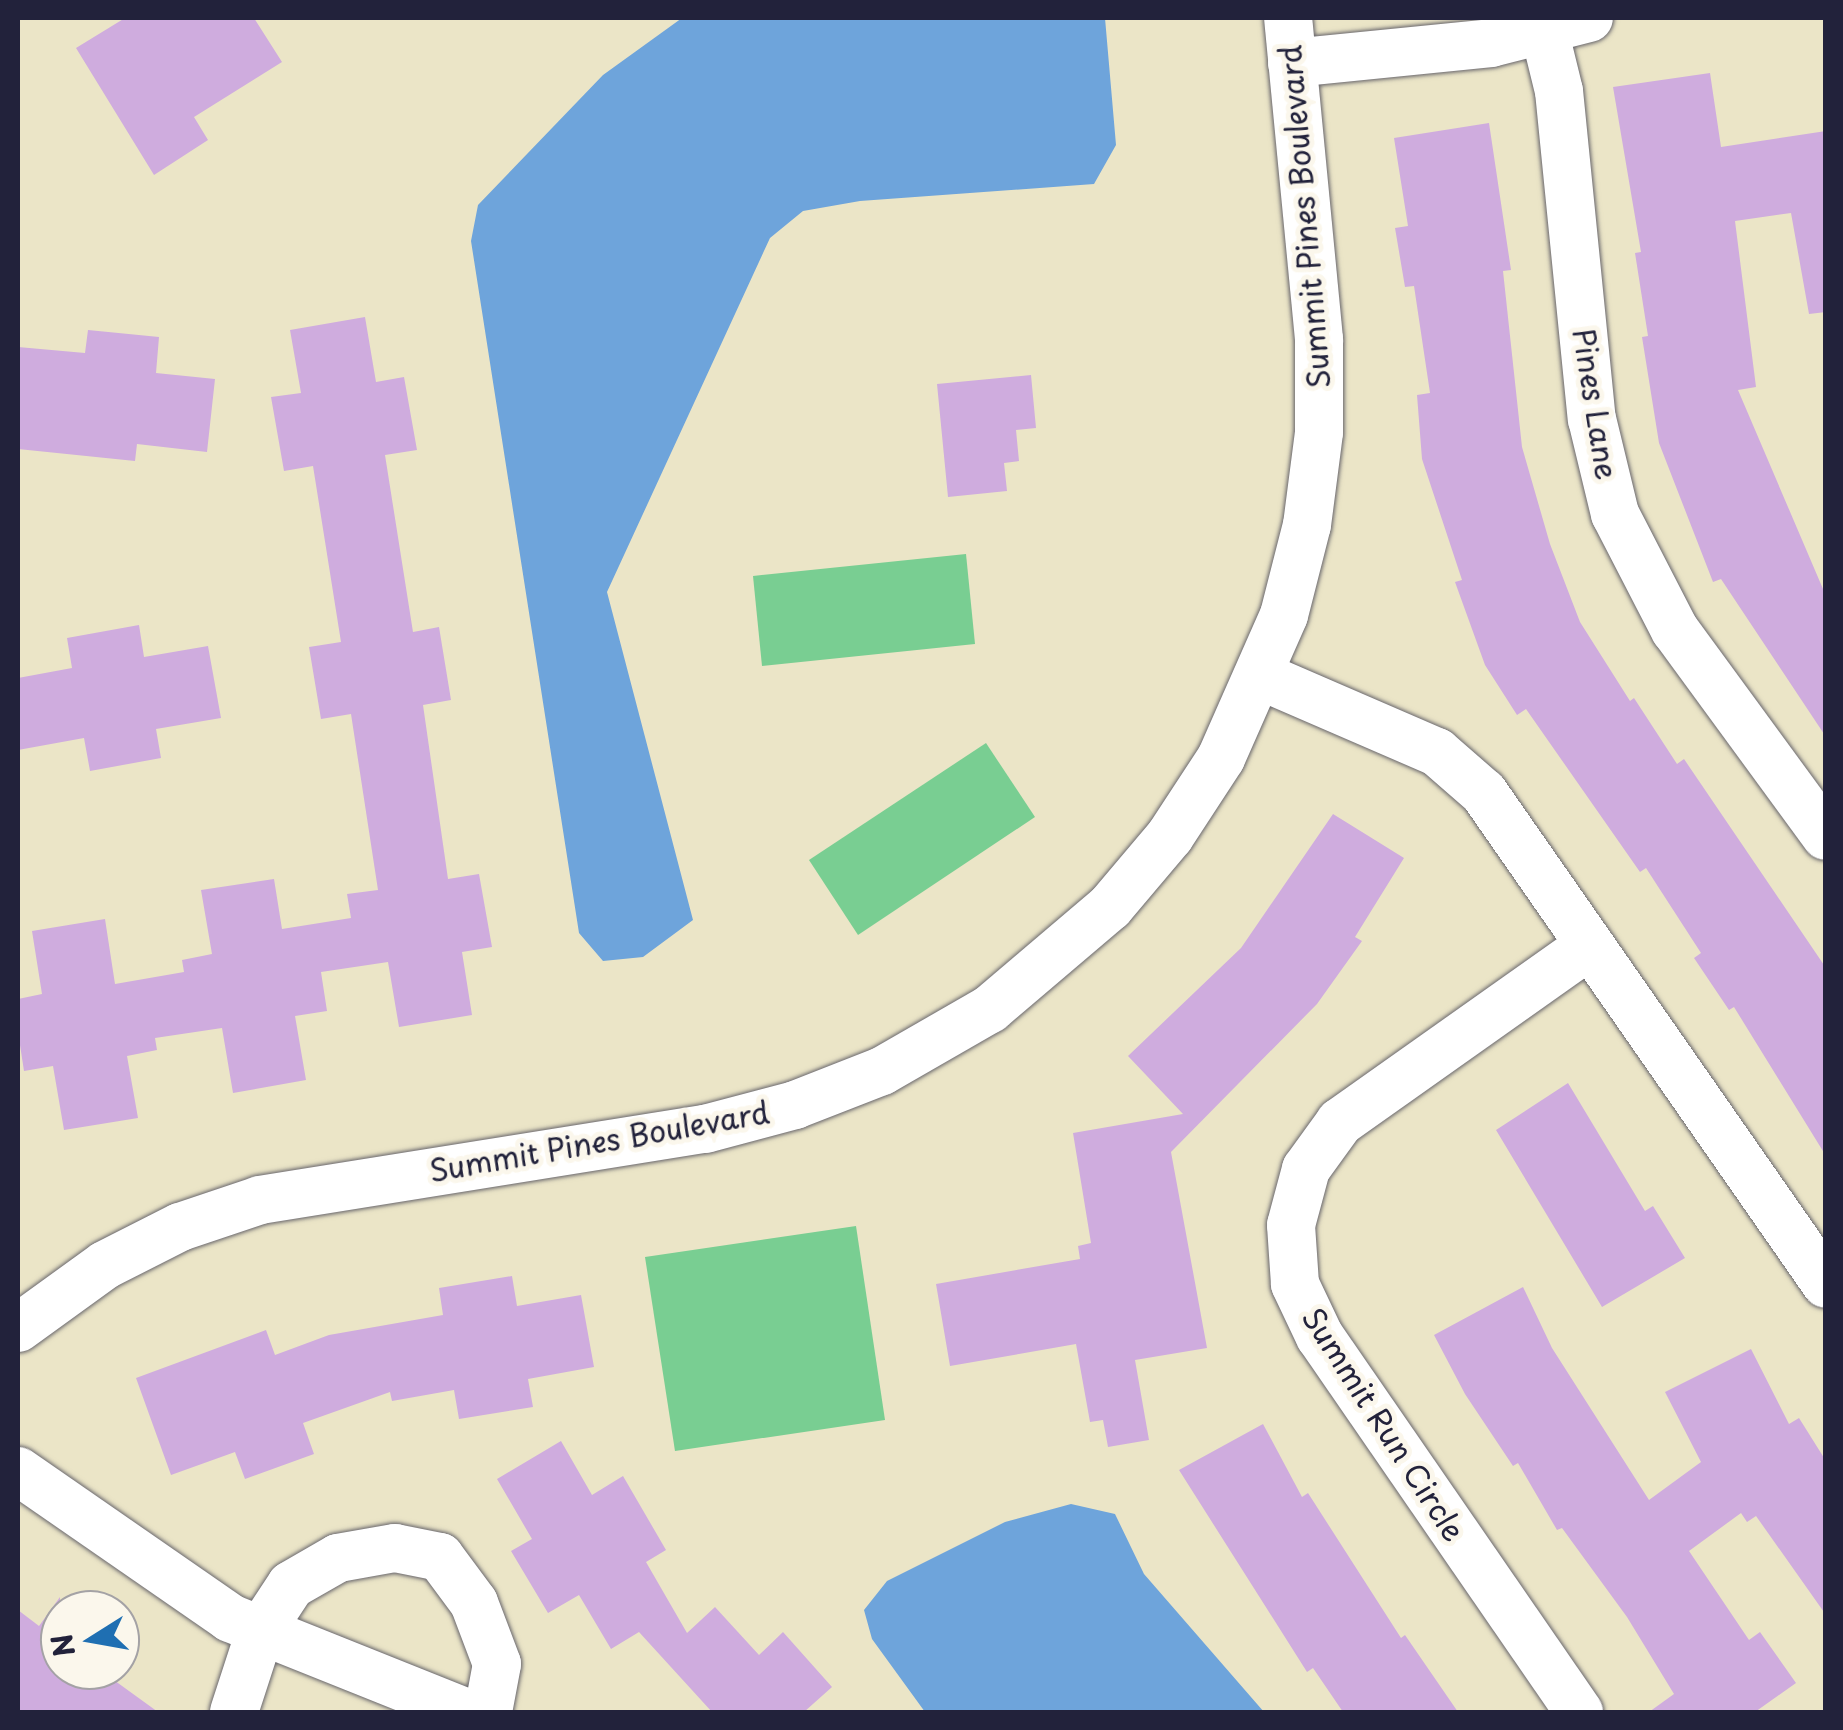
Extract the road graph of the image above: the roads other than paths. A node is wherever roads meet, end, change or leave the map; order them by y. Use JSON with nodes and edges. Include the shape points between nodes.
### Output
{"nodes":[{"id":1,"x":1589,"y":18,"type":"edge"},
{"id":2,"x":1544,"y":30,"type":"junction"},
{"id":3,"x":1290,"y":40,"type":"edge"},
{"id":4,"x":1262,"y":676,"type":"junction"},
{"id":5,"x":1826,"y":836,"type":"edge"},
{"id":6,"x":1590,"y":945,"type":"junction"},
{"id":7,"x":1826,"y":1284,"type":"edge"},
{"id":8,"x":18,"y":1328,"type":"edge"},
{"id":9,"x":18,"y":1470,"type":"edge"},
{"id":10,"x":260,"y":1632,"type":"junction"},
{"id":11,"x":379,"y":1698,"type":"edge"},
{"id":12,"x":234,"y":1712,"type":"edge"},
{"id":13,"x":465,"y":1712,"type":"edge"},
{"id":14,"x":488,"y":1712,"type":"edge"},
{"id":15,"x":1579,"y":1712,"type":"edge"}],
"edges":[{"from":1,"to":2,"type":"street"},
{"from":2,"to":3,"type":"street","via":[[1491,43]]},
{"from":2,"to":5,"type":"street","name":"Pines Lane","via":[[1559,91],[1592,419],[1615,514],[1675,630]]},
{"from":3,"to":4,"type":"street","name":"Summit Pines Boulevard","via":[[1319,340],[1319,432],[1307,525]]},
{"from":4,"to":6,"type":"street","via":[[1410,737],[1463,770]]},
{"from":4,"to":8,"type":"street","name":"Summit Pines Boulevard","via":[[1190,804],[1110,908],[1042,971],[937,1042],[796,1105],[705,1128],[260,1200],[180,1227],[105,1264]]},
{"from":6,"to":7,"type":"street"},
{"from":6,"to":15,"type":"street","name":"Summit Run Circle","via":[[1340,1122],[1306,1170],[1291,1225],[1295,1284],[1320,1338]]},
{"from":9,"to":10,"type":"street","via":[[202,1600]]},
{"from":10,"to":11,"type":"street"},
{"from":10,"to":12,"type":"street"},
{"from":10,"to":14,"type":"street","via":[[291,1585],[338,1558],[396,1548],[440,1557],[474,1603],[497,1664]]},
{"from":11,"to":13,"type":"street"}]}
